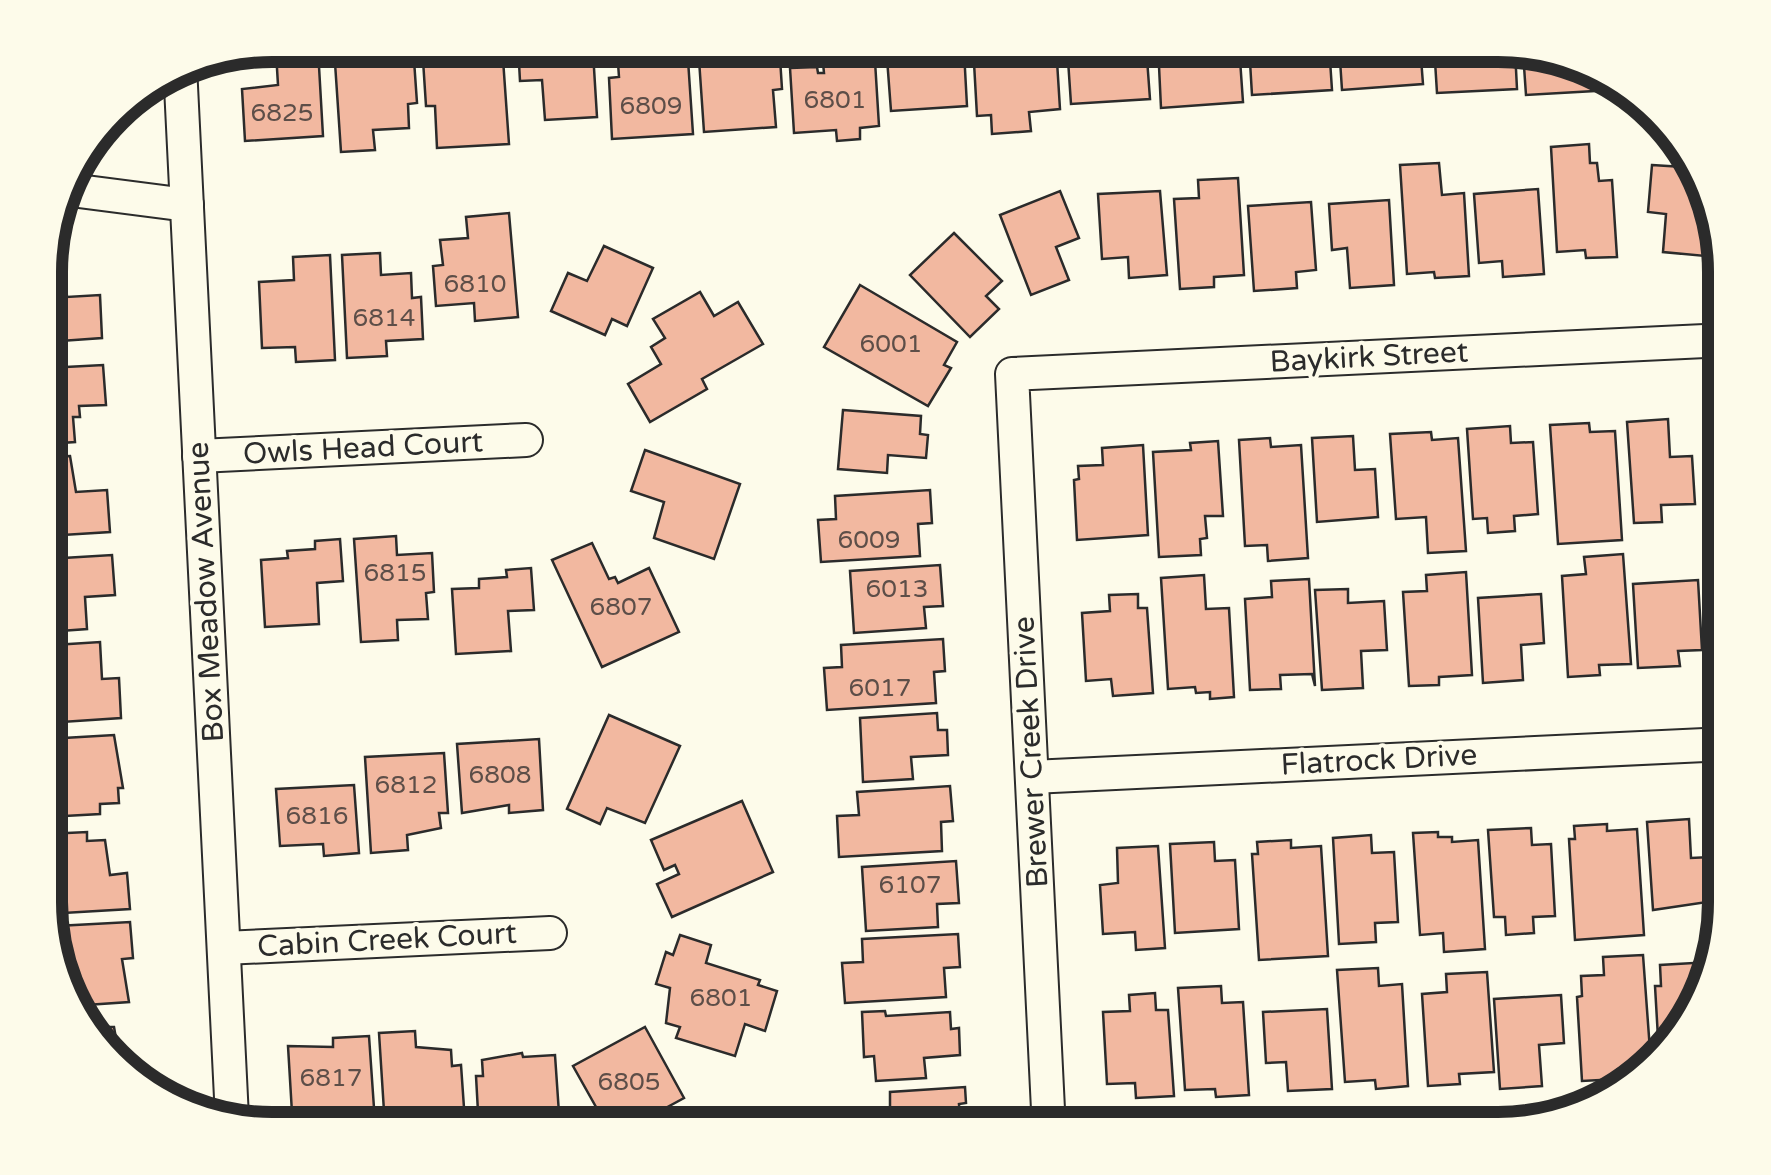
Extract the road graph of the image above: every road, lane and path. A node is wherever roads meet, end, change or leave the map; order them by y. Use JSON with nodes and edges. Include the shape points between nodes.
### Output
{"nodes":[{"id":1,"x":181,"y":84,"type":"edge"},
{"id":2,"x":79,"y":191,"type":"edge"},
{"id":3,"x":187,"y":205,"type":"junction"},
{"id":4,"x":1708,"y":341,"type":"edge"},
{"id":5,"x":1012,"y":374,"type":"joint"},
{"id":6,"x":526,"y":440,"type":"dead end"},
{"id":7,"x":200,"y":456,"type":"junction"},
{"id":8,"x":1708,"y":745,"type":"edge"},
{"id":9,"x":1032,"y":777,"type":"junction"},
{"id":10,"x":550,"y":932,"type":"dead end"},
{"id":11,"x":224,"y":948,"type":"junction"},
{"id":12,"x":232,"y":1108,"type":"edge"},
{"id":13,"x":1048,"y":1112,"type":"edge"}],
"edges":[{"from":1,"to":3,"type":"street","name":"Box Meadow Avenue"},
{"from":2,"to":3,"type":"street"},
{"from":3,"to":7,"type":"street","name":"Box Meadow Avenue"},
{"from":4,"to":5,"type":"street","name":"Baykirk Street"},
{"from":5,"to":9,"type":"street","name":"Brewer Creek Drive"},
{"from":6,"to":7,"type":"street","name":"Owls Head Court"},
{"from":7,"to":11,"type":"street","name":"Box Meadow Avenue"},
{"from":8,"to":9,"type":"street","name":"Flatrock Drive"},
{"from":9,"to":13,"type":"street","name":"Brewer Creek Drive"},
{"from":10,"to":11,"type":"street","name":"Cabin Creek Court"},
{"from":11,"to":12,"type":"street","name":"Box Meadow Avenue"}]}
